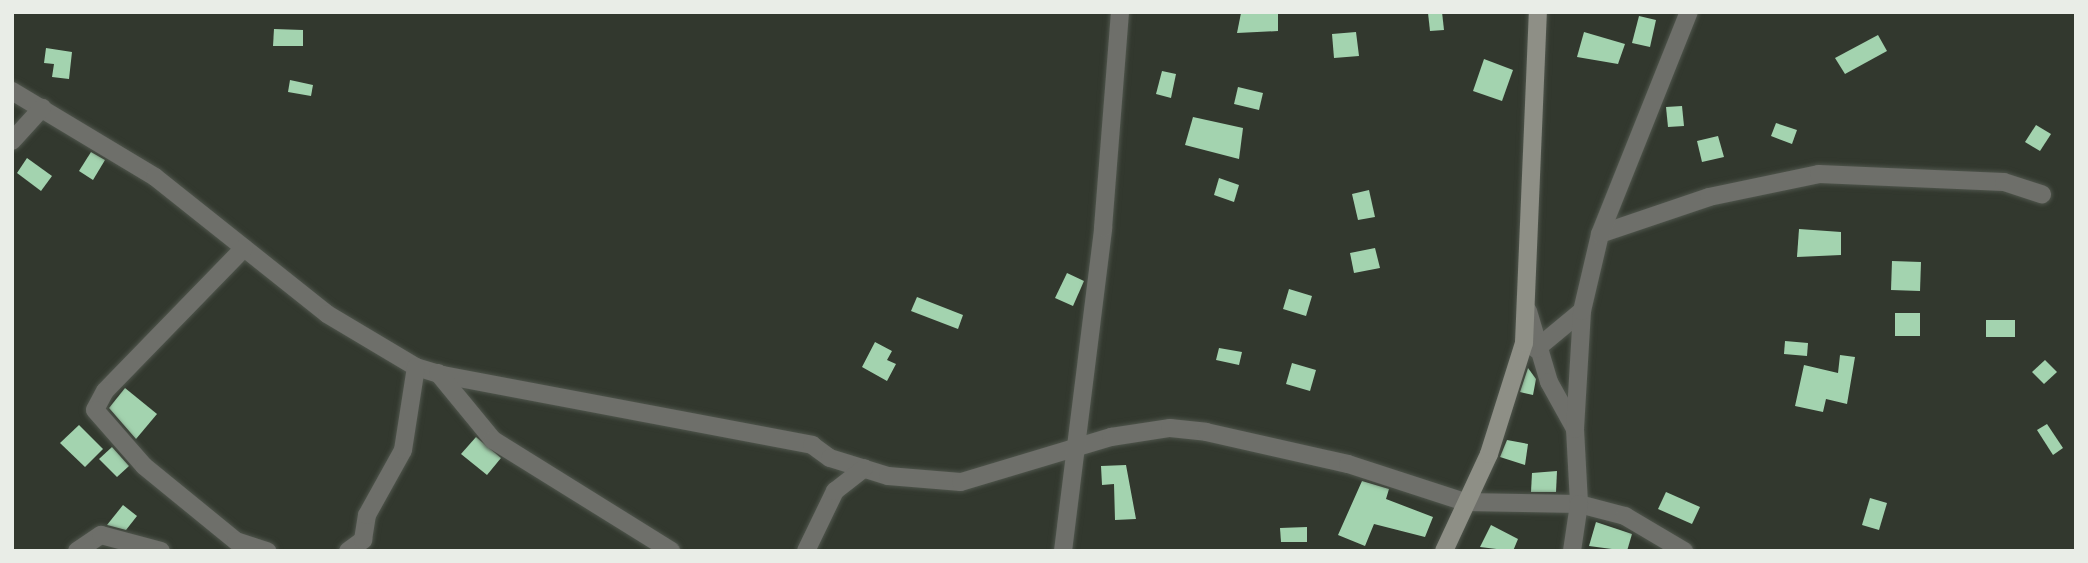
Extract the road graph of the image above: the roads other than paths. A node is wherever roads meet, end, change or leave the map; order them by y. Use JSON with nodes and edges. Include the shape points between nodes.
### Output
{"nodes":[{"id":1,"x":1120,"y":12,"type":"edge"},
{"id":2,"x":1538,"y":12,"type":"edge"},
{"id":3,"x":1692,"y":15,"type":"edge"},
{"id":4,"x":12,"y":91,"type":"edge"},
{"id":5,"x":42,"y":107,"type":"junction"},
{"id":6,"x":12,"y":141,"type":"edge"},
{"id":7,"x":2042,"y":194,"type":"dead end"},
{"id":8,"x":1600,"y":234,"type":"junction"},
{"id":9,"x":244,"y":248,"type":"junction"},
{"id":10,"x":1527,"y":304,"type":"junction"},
{"id":11,"x":1582,"y":311,"type":"junction"},
{"id":12,"x":1536,"y":349,"type":"junction"},
{"id":13,"x":416,"y":367,"type":"junction"},
{"id":14,"x":438,"y":373,"type":"junction"},
{"id":15,"x":1575,"y":429,"type":"junction"},
{"id":16,"x":1077,"y":446,"type":"junction"},
{"id":17,"x":864,"y":468,"type":"junction"},
{"id":18,"x":1465,"y":502,"type":"junction"},
{"id":19,"x":1579,"y":504,"type":"junction"},
{"id":20,"x":78,"y":551,"type":"edge"},
{"id":21,"x":161,"y":551,"type":"edge"},
{"id":22,"x":267,"y":551,"type":"edge"},
{"id":23,"x":348,"y":551,"type":"edge"},
{"id":24,"x":671,"y":551,"type":"edge"},
{"id":25,"x":806,"y":551,"type":"edge"},
{"id":26,"x":1063,"y":551,"type":"edge"},
{"id":27,"x":1444,"y":551,"type":"edge"},
{"id":28,"x":1572,"y":551,"type":"edge"},
{"id":29,"x":1684,"y":551,"type":"edge"}],
"edges":[{"from":1,"to":16,"type":"street"},
{"from":2,"to":10,"type":"street"},
{"from":3,"to":8,"type":"street"},
{"from":4,"to":5,"type":"street"},
{"from":5,"to":6,"type":"street"},
{"from":5,"to":9,"type":"street","via":[[155,177]]},
{"from":7,"to":8,"type":"street","via":[[2004,182],[1819,174],[1709,197]]},
{"from":8,"to":11,"type":"street"},
{"from":9,"to":13,"type":"street","via":[[327,314]]},
{"from":9,"to":22,"type":"street","via":[[105,391],[95,410],[144,466],[236,541]]},
{"from":10,"to":12,"type":"street"},
{"from":10,"to":18,"type":"street","via":[[1510,394]]},
{"from":11,"to":12,"type":"street"},
{"from":11,"to":15,"type":"street"},
{"from":12,"to":15,"type":"street"},
{"from":13,"to":14,"type":"street"},
{"from":13,"to":23,"type":"street","via":[[403,450],[367,514],[363,540]]},
{"from":14,"to":17,"type":"street","via":[[812,445]]},
{"from":14,"to":24,"type":"street","via":[[493,440]]},
{"from":15,"to":19,"type":"street"},
{"from":16,"to":17,"type":"street","via":[[961,481]]},
{"from":16,"to":18,"type":"street","via":[[1170,428],[1206,432],[1348,464]]},
{"from":16,"to":26,"type":"street"},
{"from":17,"to":25,"type":"street","via":[[835,491]]},
{"from":18,"to":19,"type":"street"},
{"from":18,"to":27,"type":"street"},
{"from":19,"to":28,"type":"street"},
{"from":19,"to":29,"type":"street","via":[[1625,516]]},
{"from":20,"to":21,"type":"street","via":[[101,535]]}]}
